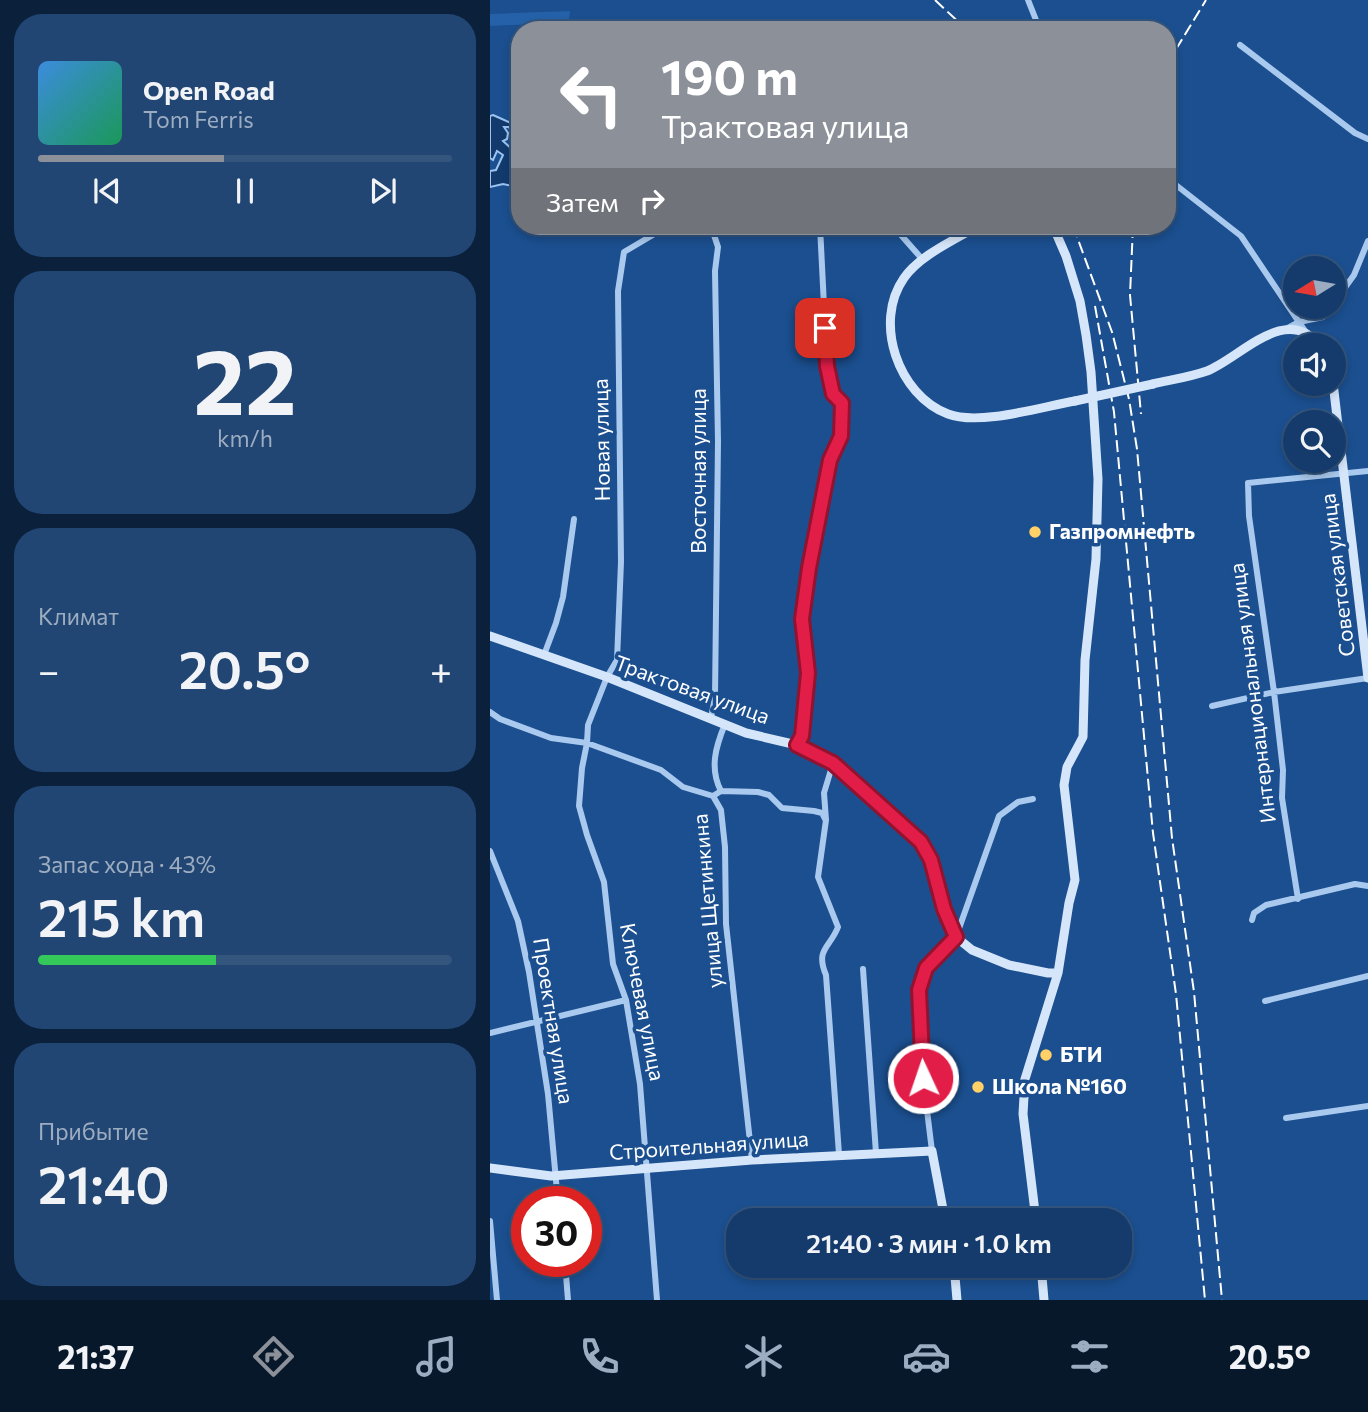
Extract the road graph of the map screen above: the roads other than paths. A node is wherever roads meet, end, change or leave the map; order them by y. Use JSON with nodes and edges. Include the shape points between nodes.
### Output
{"nodes":[{"id":1,"x":1028,"y":0,"type":"edge"},
{"id":2,"x":1036,"y":21,"type":"edge"},
{"id":3,"x":1240,"y":45,"type":"dead end"},
{"id":4,"x":1368,"y":139,"type":"edge"},
{"id":5,"x":1176,"y":185,"type":"edge"},
{"id":6,"x":653,"y":235,"type":"edge"},
{"id":7,"x":714,"y":235,"type":"edge"},
{"id":8,"x":820,"y":235,"type":"edge"},
{"id":9,"x":901,"y":235,"type":"edge"},
{"id":10,"x":963,"y":235,"type":"edge"},
{"id":11,"x":1057,"y":235,"type":"edge"},
{"id":12,"x":1368,"y":241,"type":"edge"},
{"id":13,"x":923,"y":260,"type":"junction"},
{"id":14,"x":1346,"y":286,"type":"edge"},
{"id":15,"x":1313,"y":319,"type":"edge"},
{"id":16,"x":1299,"y":322,"type":"junction"},
{"id":17,"x":1284,"y":329,"type":"junction"},
{"id":18,"x":1302,"y":333,"type":"edge"},
{"id":19,"x":1306,"y":333,"type":"edge"},
{"id":20,"x":1335,"y":396,"type":"edge"},
{"id":21,"x":1368,"y":471,"type":"edge"},
{"id":22,"x":1344,"y":474,"type":"junction"},
{"id":23,"x":574,"y":519,"type":"dead end"},
{"id":24,"x":490,"y":636,"type":"edge"},
{"id":25,"x":544,"y":655,"type":"junction"},
{"id":26,"x":607,"y":677,"type":"junction"},
{"id":27,"x":1368,"y":679,"type":"edge"},
{"id":28,"x":1274,"y":692,"type":"junction"},
{"id":29,"x":1212,"y":706,"type":"dead end"},
{"id":30,"x":490,"y":712,"type":"edge"},
{"id":31,"x":711,"y":718,"type":"junction"},
{"id":32,"x":725,"y":724,"type":"junction"},
{"id":33,"x":587,"y":743,"type":"junction"},
{"id":34,"x":797,"y":745,"type":"junction"},
{"id":35,"x":833,"y":763,"type":"junction"},
{"id":36,"x":721,"y":791,"type":"junction"},
{"id":37,"x":713,"y":796,"type":"junction"},
{"id":38,"x":1032,"y":799,"type":"dead end"},
{"id":39,"x":826,"y":820,"type":"junction"},
{"id":40,"x":490,"y":851,"type":"edge"},
{"id":41,"x":1368,"y":886,"type":"edge"},
{"id":42,"x":1297,"y":898,"type":"junction"},
{"id":43,"x":1252,"y":920,"type":"dead end"},
{"id":44,"x":956,"y":937,"type":"junction"},
{"id":45,"x":863,"y":969,"type":"dead end"},
{"id":46,"x":1058,"y":973,"type":"junction"},
{"id":47,"x":1368,"y":976,"type":"edge"},
{"id":48,"x":626,"y":1000,"type":"junction"},
{"id":49,"x":1265,"y":1001,"type":"dead end"},
{"id":50,"x":538,"y":1021,"type":"junction"},
{"id":51,"x":490,"y":1033,"type":"edge"},
{"id":52,"x":1368,"y":1106,"type":"edge"},
{"id":53,"x":1286,"y":1118,"type":"dead end"},
{"id":54,"x":932,"y":1151,"type":"junction"},
{"id":55,"x":876,"y":1153,"type":"junction"},
{"id":56,"x":839,"y":1154,"type":"junction"},
{"id":57,"x":752,"y":1160,"type":"junction"},
{"id":58,"x":490,"y":1168,"type":"edge"},
{"id":59,"x":647,"y":1168,"type":"junction"},
{"id":60,"x":556,"y":1176,"type":"junction"},
{"id":61,"x":557,"y":1186,"type":"edge"},
{"id":62,"x":943,"y":1208,"type":"edge"},
{"id":63,"x":1035,"y":1208,"type":"edge"},
{"id":64,"x":490,"y":1221,"type":"edge"},
{"id":65,"x":566,"y":1277,"type":"edge"},
{"id":66,"x":955,"y":1278,"type":"edge"},
{"id":67,"x":1042,"y":1278,"type":"edge"},
{"id":68,"x":497,"y":1300,"type":"edge"},
{"id":69,"x":568,"y":1300,"type":"edge"},
{"id":70,"x":657,"y":1300,"type":"edge"},
{"id":71,"x":957,"y":1300,"type":"edge"},
{"id":72,"x":1044,"y":1300,"type":"edge"}],
"edges":[{"from":1,"to":2,"type":"street"},
{"from":3,"to":4,"type":"street"},
{"from":5,"to":16,"type":"street","via":[[1241,236]]},
{"from":6,"to":26,"type":"street","name":"Новая улица","via":[[624,252],[618,291],[621,562],[618,660]]},
{"from":7,"to":31,"type":"street","name":"Восточная улица","via":[[718,247],[718,442]]},
{"from":8,"to":34,"type":"street","via":[[827,366],[833,394],[842,403],[841,436],[830,460],[809,568],[802,619],[807,692]]},
{"from":9,"to":13,"type":"street"},
{"from":10,"to":13,"type":"street"},
{"from":11,"to":46,"type":"street","via":[[1080,301],[1086,335],[1098,479],[1083,737],[1063,785],[1075,880]]},
{"from":12,"to":14,"type":"street"},
{"from":13,"to":17,"type":"street","bridge":true,"via":[[903,279],[895,295],[891,336],[895,356],[917,393],[933,406],[973,419],[1208,371]]},
{"from":15,"to":16,"type":"street"},
{"from":16,"to":17,"type":"street"},
{"from":16,"to":19,"type":"street"},
{"from":17,"to":18,"type":"street"},
{"from":20,"to":22,"type":"street","name":"Советская улица"},
{"from":21,"to":22,"type":"street"},
{"from":22,"to":27,"type":"street","name":"Советская улица"},
{"from":22,"to":28,"type":"street","name":"Интернациональная улица","via":[[1248,483]]},
{"from":23,"to":25,"type":"street","via":[[564,597]]},
{"from":24,"to":25,"type":"street","name":"Трактовая улица"},
{"from":25,"to":26,"type":"street","name":"Трактовая улица"},
{"from":26,"to":31,"type":"street","name":"Трактовая улица"},
{"from":26,"to":33,"type":"street","name":"Ключевая улица","via":[[588,725]]},
{"from":27,"to":28,"type":"street"},
{"from":28,"to":29,"type":"street"},
{"from":28,"to":42,"type":"street","name":"Интернациональная улица","via":[[1282,799]]},
{"from":30,"to":33,"type":"street","name":"улица Щетинкина","via":[[551,738]]},
{"from":31,"to":32,"type":"street","name":"Трактовая улица"},
{"from":32,"to":34,"type":"street","name":"Трактовая улица"},
{"from":32,"to":36,"type":"street","via":[[714,759]]},
{"from":33,"to":37,"type":"street","name":"улица Щетинкина","via":[[661,770],[684,787]]},
{"from":33,"to":48,"type":"street","name":"Ключевая улица","via":[[579,806],[604,882],[614,964]]},
{"from":34,"to":35,"type":"street","name":"Трактовая улица"},
{"from":35,"to":39,"type":"street","via":[[824,793]]},
{"from":35,"to":44,"type":"street","name":"Трактовая улица","via":[[921,842]]},
{"from":36,"to":37,"type":"street"},
{"from":36,"to":39,"type":"street","via":[[769,795],[782,808],[822,813]]},
{"from":37,"to":57,"type":"street","name":"улица Щетинкина","via":[[720,810],[725,847],[726,924]]},
{"from":38,"to":44,"type":"street","via":[[1018,802],[999,816]]},
{"from":39,"to":56,"type":"street","via":[[818,877],[838,927],[821,955]]},
{"from":40,"to":50,"type":"street","name":"Проектная улица","via":[[518,921]]},
{"from":41,"to":42,"type":"street","via":[[1355,884]]},
{"from":42,"to":43,"type":"street","via":[[1266,905]]},
{"from":44,"to":46,"type":"street","via":[[972,950],[1009,965]]},
{"from":44,"to":54,"type":"street","via":[[926,968],[919,990]]},
{"from":45,"to":55,"type":"street"},
{"from":46,"to":63,"type":"street","via":[[1025,1079],[1023,1114]]},
{"from":47,"to":49,"type":"street"},
{"from":48,"to":50,"type":"street"},
{"from":48,"to":59,"type":"street","name":"Ключевая улица"},
{"from":50,"to":51,"type":"street"},
{"from":50,"to":60,"type":"street","name":"Проектная улица"},
{"from":52,"to":53,"type":"street"},
{"from":54,"to":55,"type":"street","name":"Строительная улица"},
{"from":54,"to":62,"type":"street"},
{"from":55,"to":56,"type":"street","name":"Строительная улица"},
{"from":56,"to":57,"type":"street","name":"Строительная улица"},
{"from":57,"to":59,"type":"street","name":"Строительная улица"},
{"from":58,"to":60,"type":"street","name":"Строительная улица"},
{"from":59,"to":60,"type":"street","name":"Строительная улица"},
{"from":59,"to":70,"type":"street","name":"Ключевая улица"},
{"from":60,"to":61,"type":"street","name":"Проектная улица"},
{"from":64,"to":68,"type":"street"},
{"from":65,"to":69,"type":"street"},
{"from":66,"to":71,"type":"street"},
{"from":67,"to":72,"type":"street"}]}
